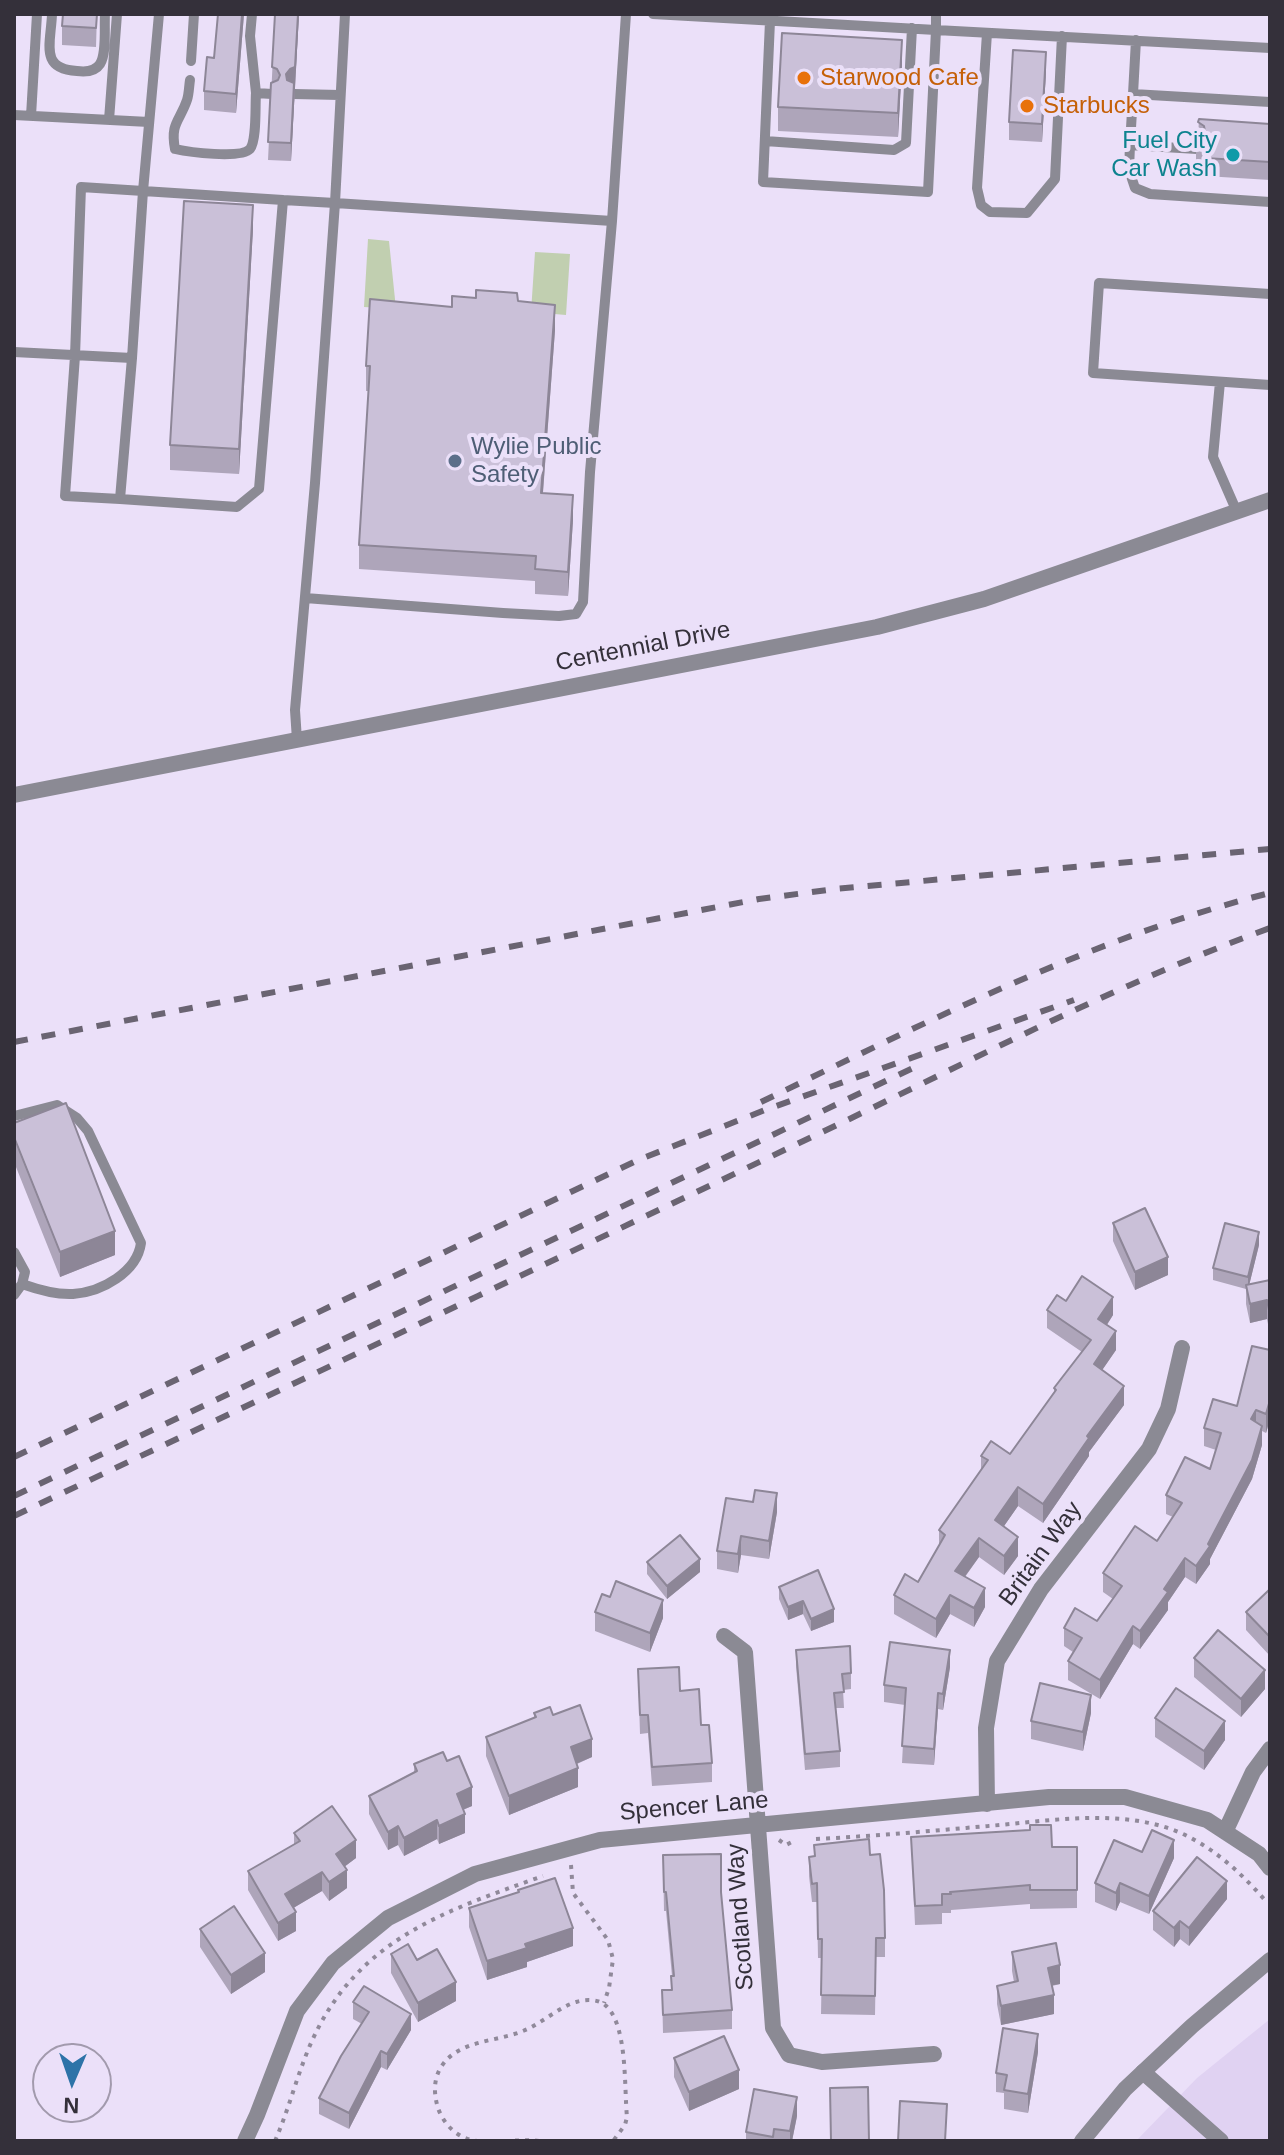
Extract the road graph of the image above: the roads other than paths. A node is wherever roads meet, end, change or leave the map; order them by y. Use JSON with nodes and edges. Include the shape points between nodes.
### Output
{"nodes":[{"id":1,"x":37,"y":14,"type":"edge"},
{"id":2,"x":52,"y":14,"type":"edge"},
{"id":3,"x":105,"y":14,"type":"edge"},
{"id":4,"x":117,"y":14,"type":"edge"},
{"id":5,"x":159,"y":14,"type":"edge"},
{"id":6,"x":194,"y":14,"type":"edge"},
{"id":7,"x":252,"y":14,"type":"edge"},
{"id":8,"x":345,"y":14,"type":"edge"},
{"id":9,"x":626,"y":14,"type":"edge"},
{"id":10,"x":653,"y":14,"type":"edge"},
{"id":11,"x":936,"y":14,"type":"edge"},
{"id":12,"x":770,"y":21,"type":"junction"},
{"id":13,"x":912,"y":28,"type":"junction"},
{"id":14,"x":936,"y":30,"type":"junction"},
{"id":15,"x":987,"y":33,"type":"junction"},
{"id":16,"x":1062,"y":36,"type":"junction"},
{"id":17,"x":1136,"y":40,"type":"junction"},
{"id":18,"x":1270,"y":48,"type":"edge"},
{"id":19,"x":191,"y":61,"type":"dead end"},
{"id":20,"x":190,"y":80,"type":"dead end"},
{"id":21,"x":256,"y":93,"type":"junction"},
{"id":22,"x":272,"y":94,"type":"edge"},
{"id":23,"x":294,"y":94,"type":"edge"},
{"id":24,"x":1133,"y":94,"type":"junction"},
{"id":25,"x":340,"y":95,"type":"junction"},
{"id":26,"x":1270,"y":102,"type":"edge"},
{"id":27,"x":14,"y":115,"type":"edge"},
{"id":28,"x":31,"y":116,"type":"junction"},
{"id":29,"x":109,"y":120,"type":"junction"},
{"id":30,"x":149,"y":122,"type":"junction"},
{"id":31,"x":765,"y":141,"type":"junction"},
{"id":32,"x":1130,"y":145,"type":"junction"},
{"id":33,"x":1197,"y":149,"type":"edge"},
{"id":34,"x":143,"y":191,"type":"junction"},
{"id":35,"x":283,"y":200,"type":"junction"},
{"id":36,"x":1270,"y":202,"type":"edge"},
{"id":37,"x":335,"y":203,"type":"junction"},
{"id":38,"x":612,"y":221,"type":"junction"},
{"id":39,"x":1270,"y":294,"type":"edge"},
{"id":40,"x":14,"y":352,"type":"edge"},
{"id":41,"x":75,"y":356,"type":"junction"},
{"id":42,"x":132,"y":358,"type":"junction"},
{"id":43,"x":1220,"y":382,"type":"junction"},
{"id":44,"x":1270,"y":385,"type":"edge"},
{"id":45,"x":120,"y":499,"type":"junction"},
{"id":46,"x":1270,"y":500,"type":"edge"},
{"id":47,"x":1237,"y":512,"type":"junction"},
{"id":48,"x":305,"y":598,"type":"junction"},
{"id":49,"x":297,"y":740,"type":"junction"},
{"id":50,"x":14,"y":795,"type":"edge"},
{"id":51,"x":14,"y":1116,"type":"edge"},
{"id":52,"x":14,"y":1252,"type":"edge"},
{"id":53,"x":22,"y":1284,"type":"junction"},
{"id":54,"x":14,"y":1295,"type":"edge"},
{"id":55,"x":1182,"y":1348,"type":"dead end"},
{"id":56,"x":724,"y":1636,"type":"dead end"},
{"id":57,"x":1270,"y":1749,"type":"edge"},
{"id":58,"x":987,"y":1804,"type":"junction"},
{"id":59,"x":1225,"y":1832,"type":"junction"},
{"id":60,"x":760,"y":1833,"type":"junction"},
{"id":61,"x":1270,"y":1868,"type":"edge"},
{"id":62,"x":1270,"y":1960,"type":"edge"},
{"id":63,"x":934,"y":2054,"type":"dead end"},
{"id":64,"x":1143,"y":2072,"type":"junction"},
{"id":65,"x":245,"y":2141,"type":"edge"},
{"id":66,"x":1082,"y":2141,"type":"edge"},
{"id":67,"x":1221,"y":2141,"type":"edge"}],
"edges":[{"from":1,"to":28,"type":"lane"},
{"from":2,"to":3,"type":"lane","via":[[53,64],[86,72],[101,62]]},
{"from":4,"to":29,"type":"lane"},
{"from":5,"to":30,"type":"lane"},
{"from":6,"to":19,"type":"lane"},
{"from":7,"to":21,"type":"lane"},
{"from":8,"to":25,"type":"lane"},
{"from":9,"to":38,"type":"lane"},
{"from":10,"to":12,"type":"lane"},
{"from":11,"to":14,"type":"lane"},
{"from":12,"to":13,"type":"lane"},
{"from":12,"to":31,"type":"lane"},
{"from":13,"to":14,"type":"lane"},
{"from":13,"to":31,"type":"lane","via":[[906,143],[894,150]]},
{"from":14,"to":15,"type":"lane"},
{"from":14,"to":31,"type":"lane","via":[[928,192],[763,182]]},
{"from":15,"to":16,"type":"lane"},
{"from":15,"to":16,"type":"lane","via":[[977,188],[981,205],[990,212],[1027,213],[1055,179]]},
{"from":16,"to":17,"type":"lane"},
{"from":17,"to":18,"type":"lane"},
{"from":17,"to":24,"type":"lane"},
{"from":20,"to":21,"type":"lane","via":[[173,140],[175,149],[188,153],[242,154],[250,149]]},
{"from":21,"to":22,"type":"lane"},
{"from":23,"to":25,"type":"lane"},
{"from":24,"to":26,"type":"lane"},
{"from":24,"to":32,"type":"lane"},
{"from":25,"to":37,"type":"lane"},
{"from":27,"to":28,"type":"lane"},
{"from":28,"to":29,"type":"lane"},
{"from":29,"to":30,"type":"lane"},
{"from":30,"to":34,"type":"lane"},
{"from":32,"to":33,"type":"lane"},
{"from":32,"to":36,"type":"lane","via":[[1135,188],[1150,194]]},
{"from":34,"to":35,"type":"lane"},
{"from":34,"to":41,"type":"lane","via":[[81,187]]},
{"from":34,"to":42,"type":"lane"},
{"from":35,"to":37,"type":"lane"},
{"from":35,"to":45,"type":"lane","via":[[259,489],[237,507]]},
{"from":37,"to":38,"type":"lane"},
{"from":37,"to":48,"type":"lane"},
{"from":38,"to":48,"type":"lane","via":[[583,602],[576,614]]},
{"from":39,"to":43,"type":"lane","via":[[1099,283],[1093,373]]},
{"from":40,"to":41,"type":"lane"},
{"from":41,"to":42,"type":"lane"},
{"from":41,"to":45,"type":"lane","via":[[65,496]]},
{"from":42,"to":45,"type":"lane"},
{"from":43,"to":44,"type":"lane"},
{"from":43,"to":47,"type":"lane","via":[[1213,457]]},
{"from":46,"to":47,"type":"street","name":"Centennial Drive"},
{"from":47,"to":49,"type":"street","name":"Centennial Drive","via":[[984,599],[877,627]]},
{"from":48,"to":49,"type":"lane"},
{"from":49,"to":50,"type":"street","name":"Centennial Drive"},
{"from":51,"to":53,"type":"lane","via":[[57,1105],[77,1118],[141,1243],[134,1264],[118,1277],[77,1294]]},
{"from":52,"to":53,"type":"lane","via":[[25,1272]]},
{"from":53,"to":54,"type":"lane"},
{"from":55,"to":58,"type":"street","name":"Britain Way","via":[[1168,1409],[1149,1449],[1041,1589],[997,1661],[986,1728]]},
{"from":56,"to":60,"type":"street","name":"Scotland Way","via":[[745,1652]]},
{"from":57,"to":59,"type":"street"},
{"from":58,"to":59,"type":"street","name":"Spencer Lane","via":[[1125,1797],[1207,1820]]},
{"from":58,"to":60,"type":"street","name":"Spencer Lane"},
{"from":59,"to":61,"type":"street","name":"Spencer Lane","via":[[1259,1854]]},
{"from":60,"to":63,"type":"street","name":"Scotland Way","via":[[773,2028],[789,2055],[822,2062]]},
{"from":60,"to":65,"type":"street","name":"Spencer Lane","via":[[600,1840],[475,1874],[388,1918],[333,1963],[297,2011]]},
{"from":62,"to":64,"type":"street"},
{"from":64,"to":66,"type":"street"},
{"from":64,"to":67,"type":"street"}]}
